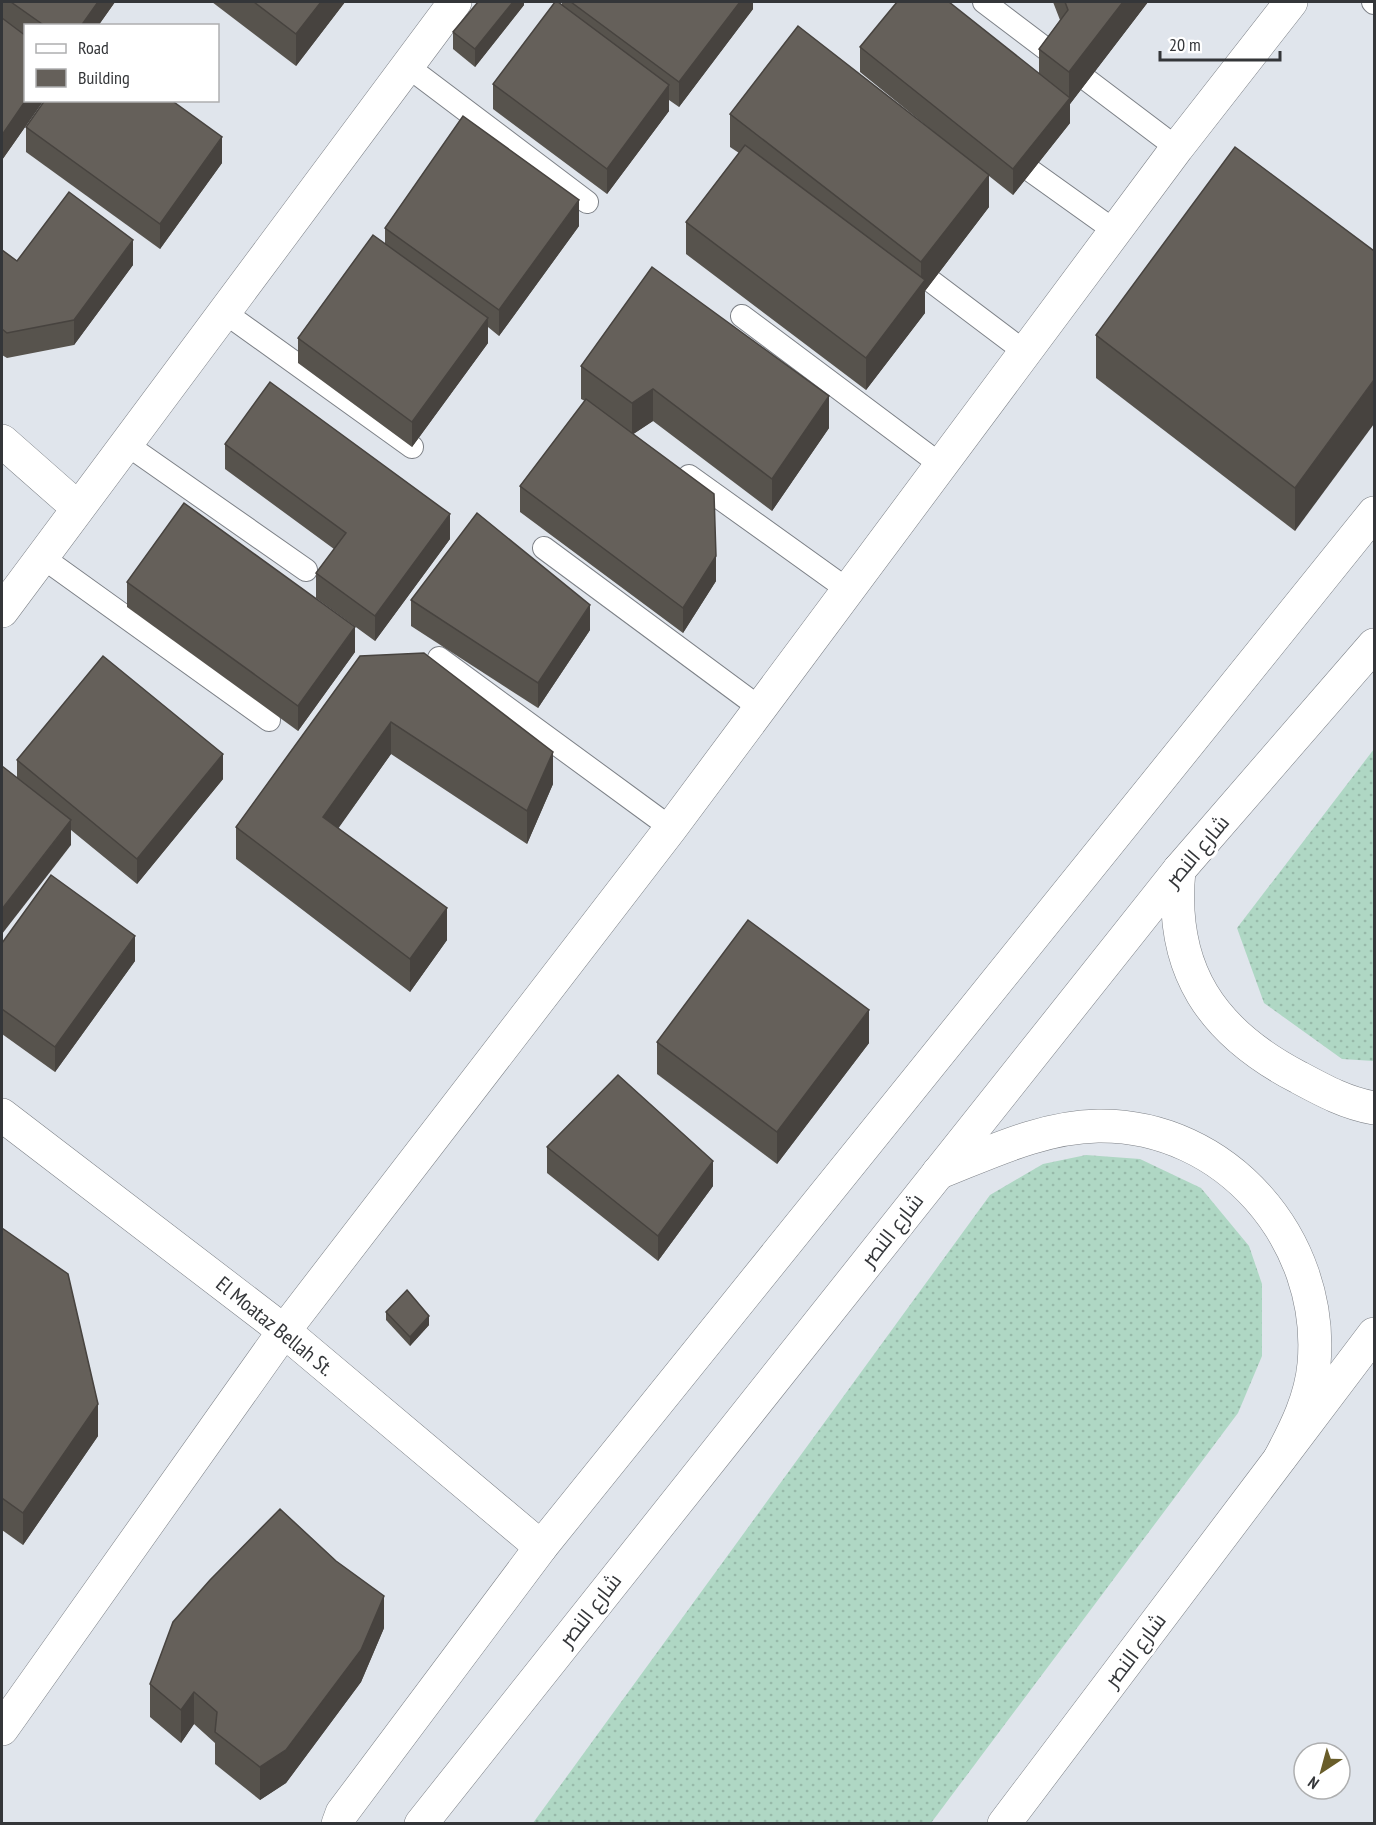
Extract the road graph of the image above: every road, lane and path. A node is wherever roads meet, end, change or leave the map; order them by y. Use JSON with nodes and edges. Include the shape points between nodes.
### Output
{"nodes":[{"id":1,"x":455,"y":2,"type":"edge"},
{"id":2,"x":984,"y":2,"type":"edge"},
{"id":3,"x":1291,"y":2,"type":"edge"},
{"id":4,"x":407,"y":66,"type":"junction"},
{"id":5,"x":992,"y":142,"type":"edge"},
{"id":6,"x":1177,"y":148,"type":"junction"},
{"id":7,"x":587,"y":202,"type":"dead end"},
{"id":8,"x":1115,"y":231,"type":"junction"},
{"id":9,"x":893,"y":253,"type":"edge"},
{"id":10,"x":224,"y":312,"type":"junction"},
{"id":11,"x":742,"y":316,"type":"dead end"},
{"id":12,"x":1025,"y":352,"type":"junction"},
{"id":13,"x":2,"y":441,"type":"edge"},
{"id":14,"x":126,"y":444,"type":"junction"},
{"id":15,"x":412,"y":447,"type":"edge"},
{"id":16,"x":669,"y":462,"type":"edge"},
{"id":17,"x":941,"y":465,"type":"junction"},
{"id":18,"x":78,"y":508,"type":"junction"},
{"id":19,"x":1374,"y":513,"type":"edge"},
{"id":20,"x":544,"y":548,"type":"dead end"},
{"id":21,"x":42,"y":557,"type":"junction"},
{"id":22,"x":306,"y":570,"type":"dead end"},
{"id":23,"x":848,"y":590,"type":"junction"},
{"id":24,"x":2,"y":611,"type":"edge"},
{"id":25,"x":1374,"y":645,"type":"edge"},
{"id":26,"x":439,"y":658,"type":"dead end"},
{"id":27,"x":760,"y":708,"type":"junction"},
{"id":28,"x":269,"y":720,"type":"dead end"},
{"id":29,"x":671,"y":828,"type":"junction"},
{"id":30,"x":1179,"y":870,"type":"junction"},
{"id":31,"x":1374,"y":1108,"type":"edge"},
{"id":32,"x":2,"y":1115,"type":"edge"},
{"id":33,"x":936,"y":1174,"type":"junction"},
{"id":34,"x":284,"y":1331,"type":"junction"},
{"id":35,"x":1374,"y":1334,"type":"edge"},
{"id":36,"x":1280,"y":1458,"type":"junction"},
{"id":37,"x":541,"y":1547,"type":"junction"},
{"id":38,"x":2,"y":1729,"type":"edge"},
{"id":39,"x":338,"y":1824,"type":"edge"},
{"id":40,"x":421,"y":1824,"type":"edge"},
{"id":41,"x":1004,"y":1824,"type":"edge"}],
"edges":[{"from":1,"to":4,"type":"street"},
{"from":2,"to":6,"type":"lane"},
{"from":3,"to":6,"type":"street"},
{"from":4,"to":7,"type":"lane"},
{"from":4,"to":10,"type":"street"},
{"from":5,"to":8,"type":"lane"},
{"from":6,"to":8,"type":"street"},
{"from":8,"to":12,"type":"street"},
{"from":9,"to":12,"type":"lane"},
{"from":10,"to":14,"type":"street"},
{"from":10,"to":15,"type":"lane"},
{"from":11,"to":17,"type":"lane"},
{"from":12,"to":17,"type":"street"},
{"from":13,"to":18,"type":"street"},
{"from":14,"to":18,"type":"street"},
{"from":14,"to":22,"type":"lane"},
{"from":16,"to":23,"type":"lane"},
{"from":17,"to":23,"type":"street"},
{"from":18,"to":21,"type":"street"},
{"from":19,"to":37,"type":"street"},
{"from":20,"to":27,"type":"lane"},
{"from":21,"to":24,"type":"street"},
{"from":21,"to":28,"type":"lane"},
{"from":23,"to":27,"type":"street"},
{"from":25,"to":30,"type":"street","name":"شارع النصر"},
{"from":26,"to":29,"type":"lane"},
{"from":27,"to":29,"type":"street"},
{"from":29,"to":34,"type":"street"},
{"from":30,"to":31,"type":"street","via":[[1177,910],[1185,958],[1212,1011],[1232,1034],[1280,1068],[1348,1103]]},
{"from":30,"to":33,"type":"street","name":"شارع النصر"},
{"from":32,"to":34,"type":"street","name":"El Moataz Bellah St."},
{"from":33,"to":36,"type":"street","via":[[1033,1137],[1098,1126],[1132,1128],[1164,1136],[1194,1148],[1231,1172],[1271,1210],[1289,1238],[1312,1300],[1314,1366],[1296,1429]]},
{"from":33,"to":40,"type":"street","name":"شارع النصر"},
{"from":34,"to":37,"type":"street","name":"El Moataz Bellah St."},
{"from":34,"to":38,"type":"street"},
{"from":35,"to":36,"type":"street","name":"شارع النصر"},
{"from":36,"to":41,"type":"street","name":"شارع النصر"},
{"from":37,"to":39,"type":"street","via":[[342,1813]]}]}
